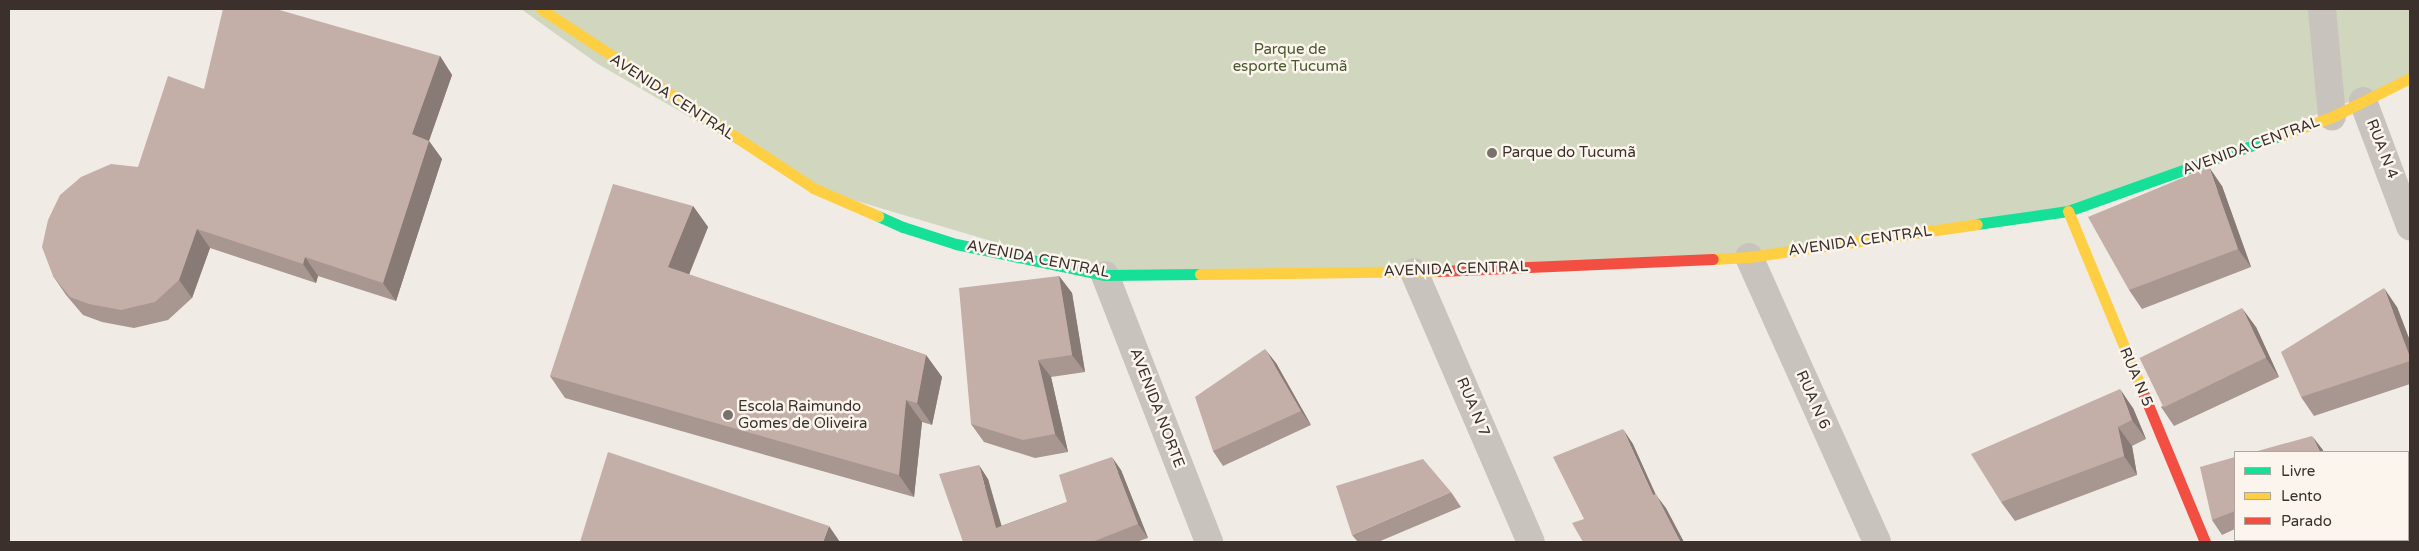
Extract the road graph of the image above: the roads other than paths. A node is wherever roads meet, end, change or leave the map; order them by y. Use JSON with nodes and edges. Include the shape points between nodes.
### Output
{"nodes":[{"id":1,"x":543,"y":9,"type":"edge"},
{"id":2,"x":2322,"y":9,"type":"edge"},
{"id":3,"x":2410,"y":78,"type":"edge"},
{"id":4,"x":2364,"y":101,"type":"junction"},
{"id":5,"x":2332,"y":117,"type":"junction"},
{"id":6,"x":2068,"y":211,"type":"junction"},
{"id":7,"x":2410,"y":226,"type":"edge"},
{"id":8,"x":1749,"y":257,"type":"junction"},
{"id":9,"x":1414,"y":272,"type":"junction"},
{"id":10,"x":1105,"y":275,"type":"junction"},
{"id":11,"x":1209,"y":542,"type":"edge"},
{"id":12,"x":1531,"y":542,"type":"edge"},
{"id":13,"x":1878,"y":542,"type":"edge"},
{"id":14,"x":2205,"y":542,"type":"edge"}],
"edges":[{"from":1,"to":10,"type":"street","name":"AVENIDA CENTRAL","via":[[813,188],[903,227],[956,244]]},
{"from":2,"to":5,"type":"street"},
{"from":3,"to":4,"type":"street","name":"AVENIDA CENTRAL"},
{"from":4,"to":5,"type":"street","name":"AVENIDA CENTRAL"},
{"from":4,"to":7,"type":"street","name":"RUA N 4"},
{"from":5,"to":6,"type":"street","name":"AVENIDA CENTRAL"},
{"from":6,"to":8,"type":"street","name":"AVENIDA CENTRAL"},
{"from":6,"to":14,"type":"street","name":"RUA N 5"},
{"from":8,"to":9,"type":"street","name":"AVENIDA CENTRAL"},
{"from":8,"to":13,"type":"street","name":"RUA N 6"},
{"from":9,"to":10,"type":"street","name":"AVENIDA CENTRAL"},
{"from":9,"to":12,"type":"street","name":"RUA N 7"},
{"from":10,"to":11,"type":"street","name":"AVENIDA NORTE"}]}
